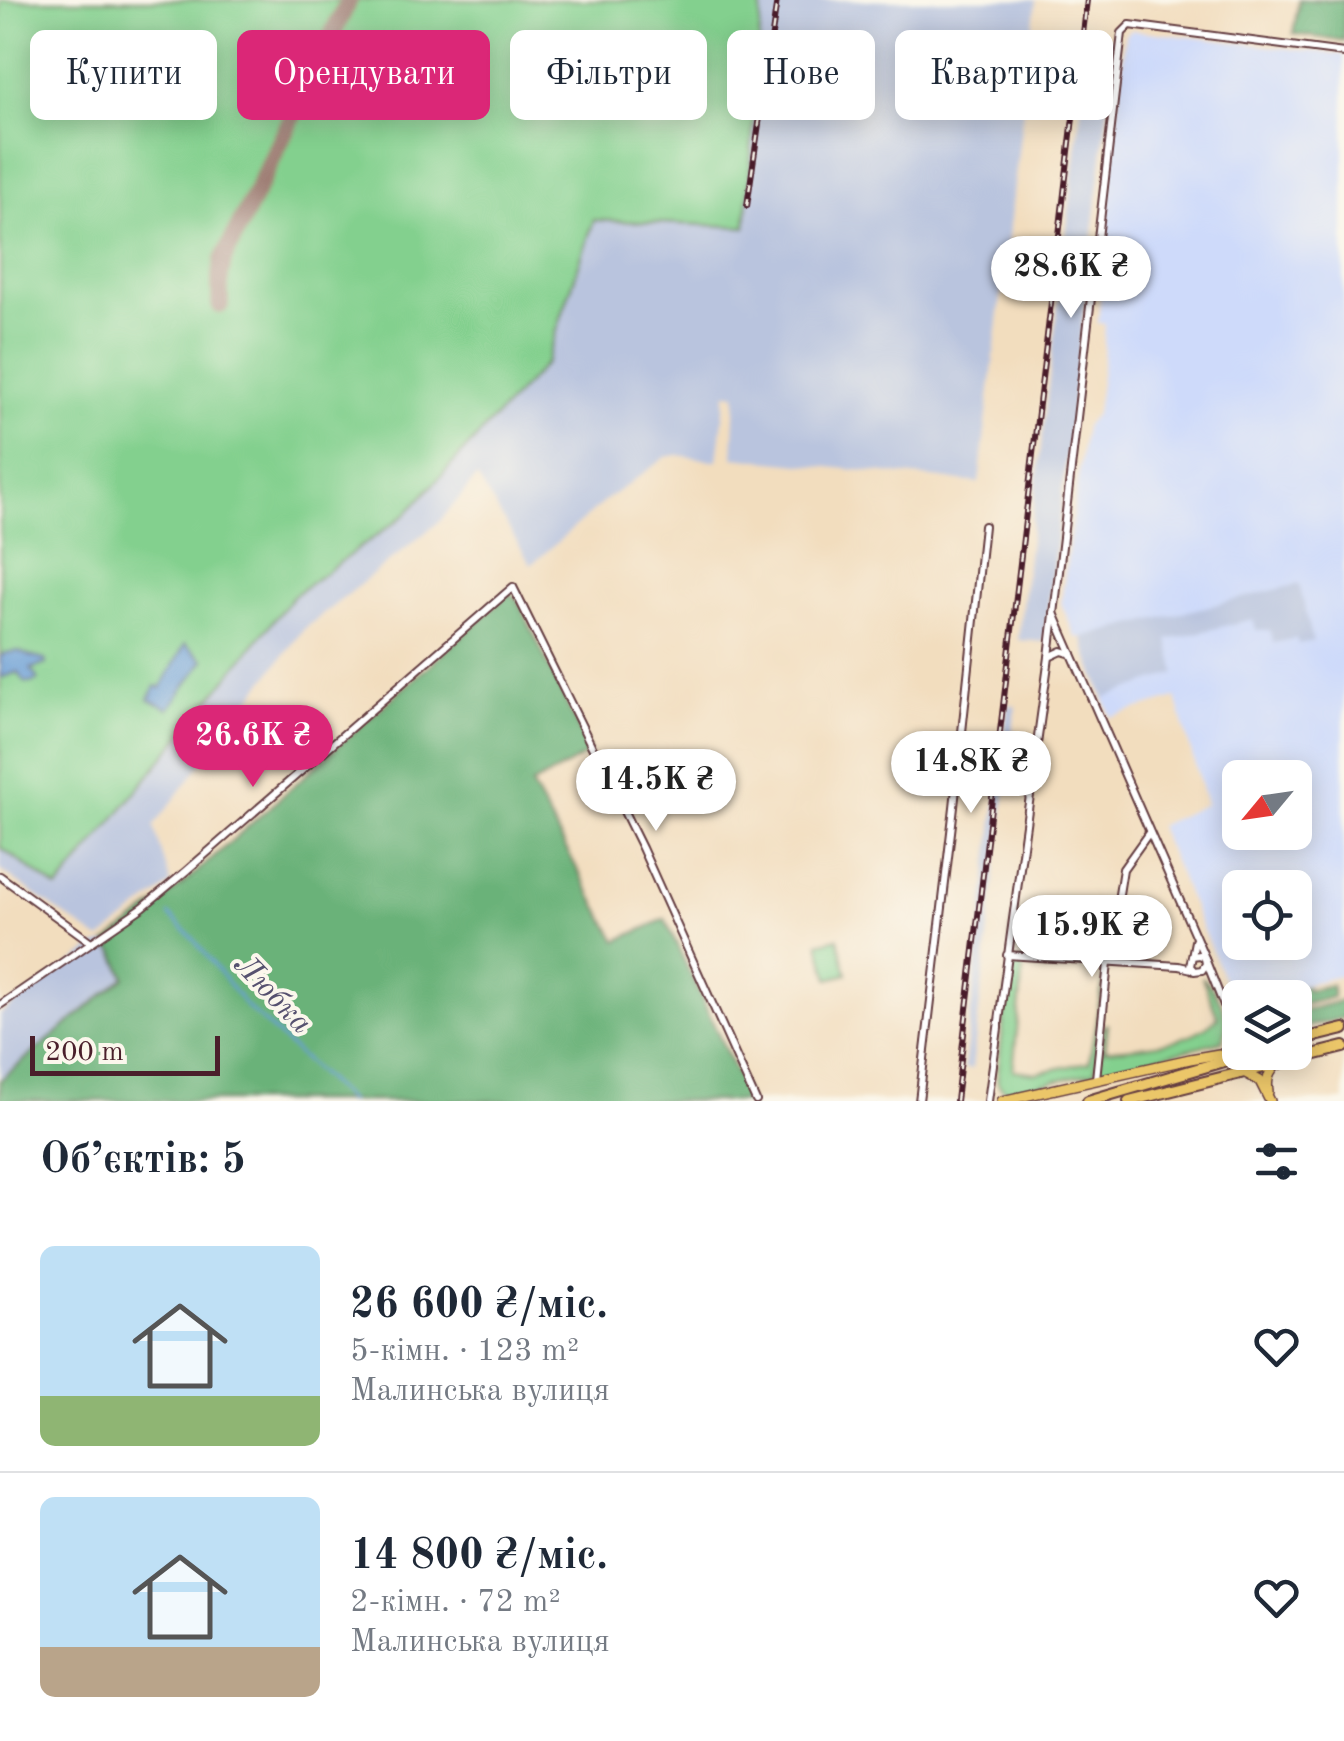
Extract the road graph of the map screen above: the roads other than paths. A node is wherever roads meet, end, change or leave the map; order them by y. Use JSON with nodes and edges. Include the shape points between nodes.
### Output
{"nodes":[{"id":1,"x":1344,"y":53,"type":"edge"},
{"id":2,"x":984,"y":526,"type":"dead end"},
{"id":3,"x":1054,"y":612,"type":"junction"},
{"id":4,"x":1073,"y":654,"type":"junction"},
{"id":5,"x":1050,"y":657,"type":"junction"},
{"id":6,"x":1149,"y":833,"type":"junction"},
{"id":7,"x":0,"y":876,"type":"edge"},
{"id":8,"x":1194,"y":934,"type":"junction"},
{"id":9,"x":91,"y":942,"type":"junction"},
{"id":10,"x":1007,"y":955,"type":"junction"},
{"id":11,"x":1191,"y":957,"type":"junction"},
{"id":12,"x":1206,"y":959,"type":"junction"},
{"id":13,"x":1108,"y":962,"type":"junction"},
{"id":14,"x":1179,"y":966,"type":"junction"},
{"id":15,"x":1195,"y":970,"type":"junction"},
{"id":16,"x":1213,"y":978,"type":"junction"},
{"id":17,"x":1222,"y":1001,"type":"edge"},
{"id":18,"x":0,"y":1004,"type":"edge"},
{"id":19,"x":1344,"y":1029,"type":"edge"},
{"id":20,"x":1312,"y":1037,"type":"edge"},
{"id":21,"x":1344,"y":1047,"type":"edge"},
{"id":22,"x":1312,"y":1055,"type":"edge"},
{"id":23,"x":1222,"y":1056,"type":"edge"},
{"id":24,"x":1222,"y":1062,"type":"edge"},
{"id":25,"x":1252,"y":1070,"type":"edge"},
{"id":26,"x":1271,"y":1070,"type":"edge"},
{"id":27,"x":1244,"y":1072,"type":"junction"},
{"id":28,"x":1096,"y":1079,"type":"junction"},
{"id":29,"x":990,"y":1090,"type":"junction"},
{"id":30,"x":1005,"y":1100,"type":"edge"},
{"id":31,"x":756,"y":1101,"type":"edge"},
{"id":32,"x":918,"y":1101,"type":"edge"},
{"id":33,"x":988,"y":1101,"type":"edge"},
{"id":34,"x":1088,"y":1101,"type":"edge"},
{"id":35,"x":1129,"y":1101,"type":"edge"},
{"id":36,"x":1269,"y":1101,"type":"edge"}],
"edges":[{"from":1,"to":3,"type":"street","via":[[1130,25],[1122,33]]},
{"from":2,"to":32,"type":"street"},
{"from":3,"to":4,"type":"street"},
{"from":3,"to":5,"type":"street"},
{"from":4,"to":5,"type":"street"},
{"from":4,"to":6,"type":"street"},
{"from":5,"to":10,"type":"street"},
{"from":6,"to":8,"type":"street"},
{"from":6,"to":13,"type":"street","via":[[1123,869]]},
{"from":7,"to":9,"type":"street"},
{"from":8,"to":11,"type":"street"},
{"from":8,"to":12,"type":"street"},
{"from":9,"to":18,"type":"street"},
{"from":9,"to":31,"type":"street","via":[[185,872],[514,587]]},
{"from":10,"to":13,"type":"street"},
{"from":10,"to":29,"type":"street"},
{"from":11,"to":12,"type":"street"},
{"from":11,"to":14,"type":"street"},
{"from":11,"to":15,"type":"street"},
{"from":12,"to":15,"type":"street","via":[[1205,968]]},
{"from":12,"to":16,"type":"street"},
{"from":13,"to":14,"type":"street"},
{"from":13,"to":28,"type":"street"},
{"from":14,"to":15,"type":"street"},
{"from":15,"to":16,"type":"street"},
{"from":16,"to":17,"type":"street"},
{"from":19,"to":20,"type":"highway"},
{"from":21,"to":22,"type":"highway"},
{"from":23,"to":28,"type":"main road"},
{"from":24,"to":34,"type":"highway"},
{"from":25,"to":27,"type":"highway"},
{"from":26,"to":36,"type":"main road"},
{"from":27,"to":35,"type":"highway"},
{"from":27,"to":36,"type":"main road","via":[[1260,1081]]},
{"from":28,"to":30,"type":"main road"},
{"from":29,"to":30,"type":"street"},
{"from":29,"to":33,"type":"street"}]}
